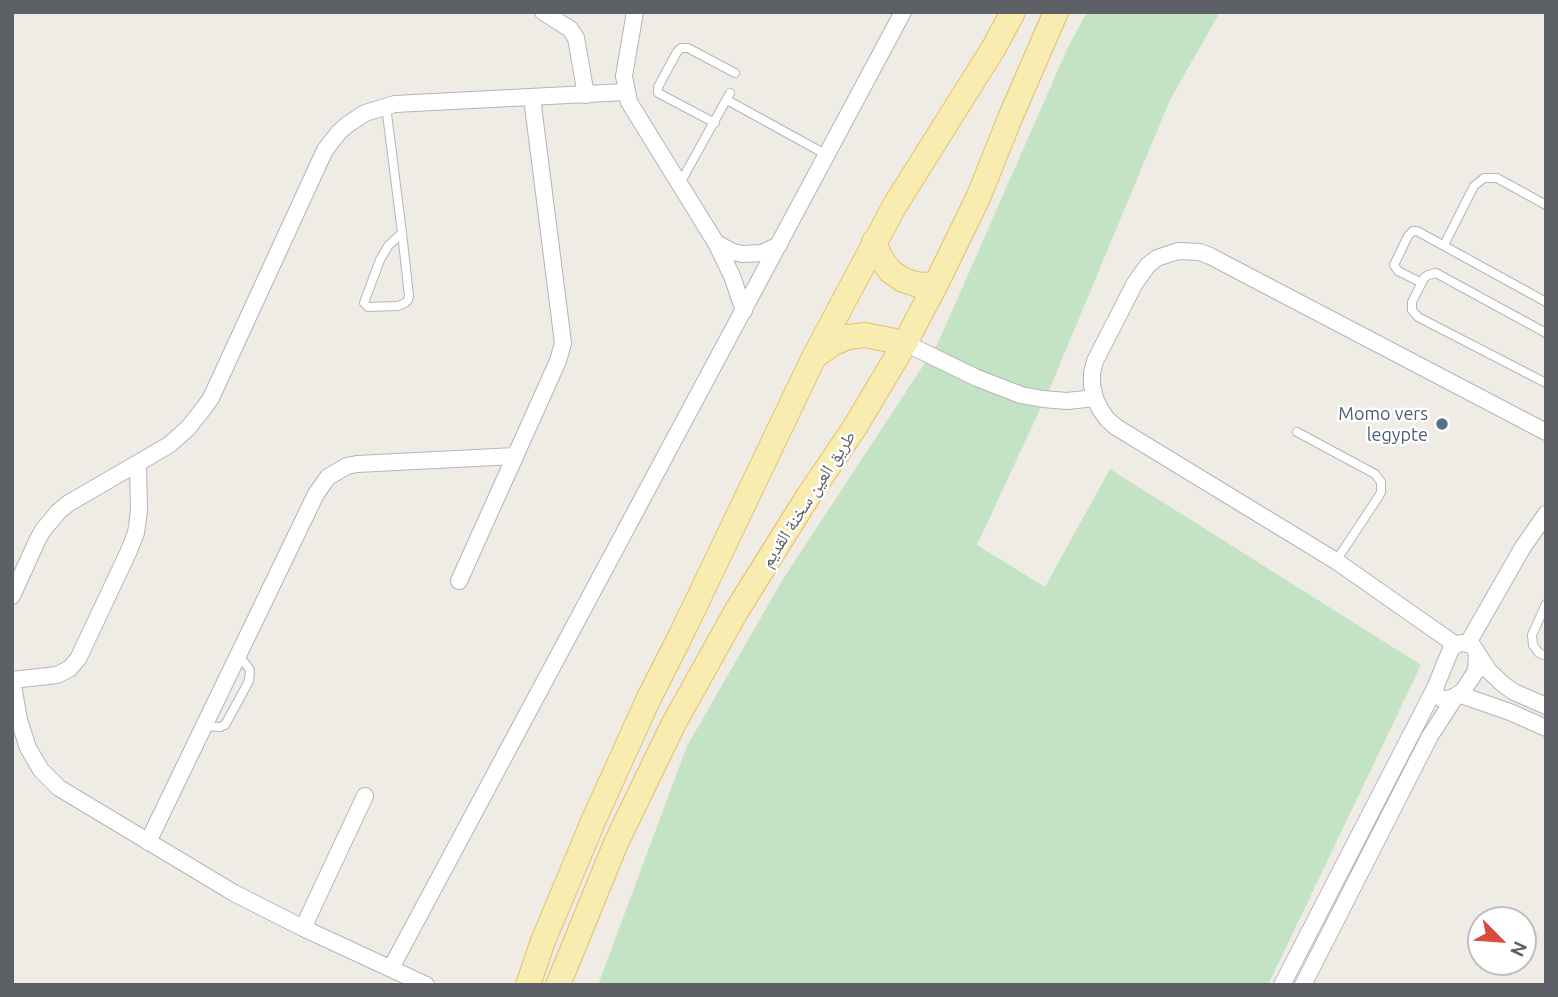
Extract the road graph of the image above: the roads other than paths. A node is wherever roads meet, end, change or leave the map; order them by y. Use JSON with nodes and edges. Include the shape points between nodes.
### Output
{"nodes":[{"id":1,"x":543,"y":12,"type":"edge"},
{"id":2,"x":635,"y":12,"type":"edge"},
{"id":3,"x":903,"y":12,"type":"edge"},
{"id":4,"x":1013,"y":12,"type":"edge"},
{"id":5,"x":1056,"y":12,"type":"edge"},
{"id":6,"x":735,"y":73,"type":"dead end"},
{"id":7,"x":626,"y":92,"type":"junction"},
{"id":8,"x":586,"y":95,"type":"junction"},
{"id":9,"x":532,"y":98,"type":"junction"},
{"id":10,"x":386,"y":106,"type":"junction"},
{"id":11,"x":715,"y":123,"type":"junction"},
{"id":12,"x":827,"y":155,"type":"junction"},
{"id":13,"x":679,"y":185,"type":"junction"},
{"id":14,"x":1546,"y":205,"type":"edge"},
{"id":15,"x":401,"y":233,"type":"junction"},
{"id":16,"x":874,"y":242,"type":"junction"},
{"id":17,"x":716,"y":243,"type":"junction"},
{"id":18,"x":779,"y":245,"type":"junction"},
{"id":19,"x":1444,"y":245,"type":"junction"},
{"id":20,"x":1422,"y":283,"type":"junction"},
{"id":21,"x":936,"y":284,"type":"junction"},
{"id":22,"x":1546,"y":302,"type":"edge"},
{"id":23,"x":744,"y":311,"type":"junction"},
{"id":24,"x":1546,"y":333,"type":"edge"},
{"id":25,"x":905,"y":343,"type":"junction"},
{"id":26,"x":814,"y":357,"type":"junction"},
{"id":27,"x":1546,"y":383,"type":"edge"},
{"id":28,"x":1095,"y":398,"type":"junction"},
{"id":29,"x":1297,"y":432,"type":"dead end"},
{"id":30,"x":1546,"y":432,"type":"edge"},
{"id":31,"x":515,"y":456,"type":"junction"},
{"id":32,"x":138,"y":463,"type":"junction"},
{"id":33,"x":1546,"y":514,"type":"edge"},
{"id":34,"x":1336,"y":561,"type":"junction"},
{"id":35,"x":459,"y":581,"type":"dead end"},
{"id":36,"x":12,"y":596,"type":"edge"},
{"id":37,"x":1546,"y":604,"type":"edge"},
{"id":38,"x":1467,"y":647,"type":"junction"},
{"id":39,"x":1546,"y":656,"type":"edge"},
{"id":40,"x":12,"y":680,"type":"edge"},
{"id":41,"x":1435,"y":688,"type":"junction"},
{"id":42,"x":1457,"y":695,"type":"junction"},
{"id":43,"x":1546,"y":706,"type":"edge"},
{"id":44,"x":1546,"y":728,"type":"edge"},
{"id":45,"x":365,"y":796,"type":"dead end"},
{"id":46,"x":148,"y":842,"type":"junction"},
{"id":47,"x":303,"y":928,"type":"junction"},
{"id":48,"x":391,"y":968,"type":"junction"},
{"id":49,"x":426,"y":985,"type":"edge"},
{"id":50,"x":527,"y":985,"type":"edge"},
{"id":51,"x":558,"y":985,"type":"edge"},
{"id":52,"x":1282,"y":985,"type":"edge"},
{"id":53,"x":1303,"y":985,"type":"edge"}],
"edges":[{"from":1,"to":8,"type":"street","via":[[576,38]]},
{"from":2,"to":7,"type":"street","via":[[624,76]]},
{"from":3,"to":12,"type":"street"},
{"from":4,"to":16,"type":"main road"},
{"from":5,"to":21,"type":"main road","name":"طريق العين سخنة القديم","via":[[978,198]]},
{"from":6,"to":11,"type":"lane","via":[[681,48],[658,88],[658,93]]},
{"from":7,"to":8,"type":"street"},
{"from":7,"to":13,"type":"street"},
{"from":8,"to":9,"type":"street"},
{"from":9,"to":10,"type":"street"},
{"from":9,"to":31,"type":"street","via":[[563,343]]},
{"from":10,"to":15,"type":"lane"},
{"from":10,"to":32,"type":"street","via":[[356,118],[331,141],[211,398],[179,437]]},
{"from":11,"to":12,"type":"lane","via":[[729,96]]},
{"from":11,"to":13,"type":"lane"},
{"from":12,"to":18,"type":"street"},
{"from":13,"to":17,"type":"street"},
{"from":14,"to":19,"type":"lane","via":[[1497,178],[1484,178],[1474,186]]},
{"from":15,"to":15,"type":"lane","via":[[408,300],[398,306],[368,307],[364,303],[380,260]]},
{"from":16,"to":21,"type":"main road","via":[[890,271],[919,285]]},
{"from":16,"to":26,"type":"main road"},
{"from":17,"to":18,"type":"street","via":[[752,255]]},
{"from":17,"to":23,"type":"street"},
{"from":18,"to":23,"type":"street"},
{"from":19,"to":20,"type":"lane","via":[[1420,232],[1408,236],[1394,265]]},
{"from":19,"to":22,"type":"lane"},
{"from":20,"to":24,"type":"lane","via":[[1427,275],[1436,273]]},
{"from":20,"to":27,"type":"lane","via":[[1412,302],[1415,314]]},
{"from":21,"to":25,"type":"main road","name":"طريق العين سخنة القديم"},
{"from":23,"to":48,"type":"street"},
{"from":25,"to":26,"type":"main road","via":[[865,335],[848,337]]},
{"from":25,"to":28,"type":"street","via":[[1021,395],[1067,401]]},
{"from":25,"to":51,"type":"main road","name":"طريق العين سخنة القديم","via":[[737,610],[673,724],[616,843]]},
{"from":26,"to":50,"type":"main road","via":[[648,700]]},
{"from":28,"to":30,"type":"street","via":[[1095,361],[1140,274],[1157,258],[1189,250],[1210,256]]},
{"from":28,"to":34,"type":"street","via":[[1116,427]]},
{"from":29,"to":34,"type":"lane","via":[[1376,474],[1381,482],[1379,496]]},
{"from":31,"to":35,"type":"street"},
{"from":31,"to":46,"type":"street","via":[[357,464],[328,477]]},
{"from":32,"to":36,"type":"street","via":[[69,503],[51,520]]},
{"from":32,"to":40,"type":"street","via":[[136,533],[78,659],[57,676]]},
{"from":33,"to":38,"type":"street"},
{"from":34,"to":38,"type":"street"},
{"from":37,"to":39,"type":"lane","via":[[1532,635],[1533,645]]},
{"from":38,"to":41,"type":"street","via":[[1451,649]]},
{"from":38,"to":42,"type":"street","via":[[1476,671]]},
{"from":38,"to":43,"type":"street","via":[[1504,685]]},
{"from":40,"to":46,"type":"street","via":[[22,735],[41,770],[59,788]]},
{"from":41,"to":42,"type":"street","via":[[1440,699]]},
{"from":41,"to":52,"type":"street"},
{"from":42,"to":44,"type":"street"},
{"from":42,"to":53,"type":"street","via":[[1430,736]]},
{"from":45,"to":47,"type":"street"},
{"from":46,"to":47,"type":"street"},
{"from":47,"to":48,"type":"street"},
{"from":48,"to":49,"type":"street"}]}
